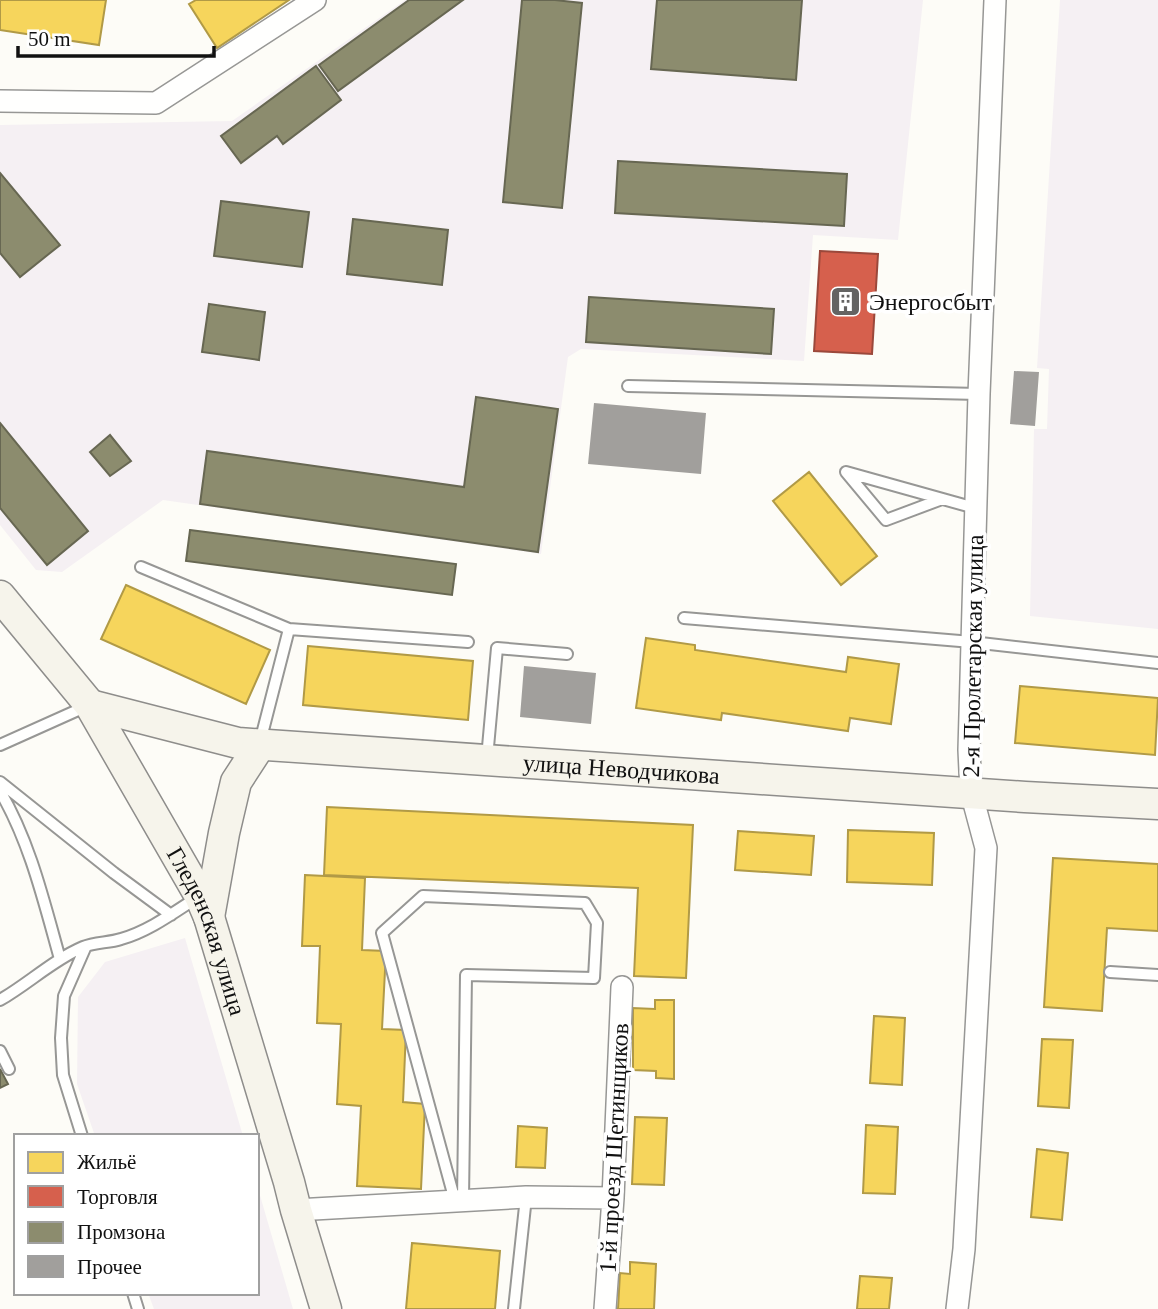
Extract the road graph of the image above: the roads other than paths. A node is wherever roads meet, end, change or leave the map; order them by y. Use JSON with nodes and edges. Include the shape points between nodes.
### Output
{"nodes":[{"id":1,"x":315,"y":0,"type":"edge"},
{"id":2,"x":995,"y":0,"type":"edge"},
{"id":3,"x":0,"y":101,"type":"edge"},
{"id":4,"x":628,"y":386,"type":"dead end"},
{"id":5,"x":979,"y":394,"type":"junction"},
{"id":6,"x":942,"y":499,"type":"junction"},
{"id":7,"x":975,"y":508,"type":"junction"},
{"id":8,"x":141,"y":567,"type":"dead end"},
{"id":9,"x":0,"y":596,"type":"edge"},
{"id":10,"x":684,"y":618,"type":"dead end"},
{"id":11,"x":289,"y":629,"type":"junction"},
{"id":12,"x":468,"y":642,"type":"dead end"},
{"id":13,"x":972,"y":642,"type":"junction"},
{"id":14,"x":567,"y":654,"type":"dead end"},
{"id":15,"x":1158,"y":663,"type":"edge"},
{"id":16,"x":90,"y":705,"type":"junction"},
{"id":17,"x":0,"y":745,"type":"edge"},
{"id":18,"x":260,"y":745,"type":"junction"},
{"id":19,"x":487,"y":760,"type":"junction"},
{"id":20,"x":0,"y":782,"type":"edge"},
{"id":21,"x":0,"y":791,"type":"edge"},
{"id":22,"x":971,"y":792,"type":"junction"},
{"id":23,"x":1158,"y":804,"type":"edge"},
{"id":24,"x":204,"y":906,"type":"junction"},
{"id":25,"x":171,"y":915,"type":"junction"},
{"id":26,"x":86,"y":946,"type":"junction"},
{"id":27,"x":61,"y":959,"type":"junction"},
{"id":28,"x":1110,"y":972,"type":"dead end"},
{"id":29,"x":1158,"y":975,"type":"edge"},
{"id":30,"x":622,"y":986,"type":"dead end"},
{"id":31,"x":0,"y":1000,"type":"edge"},
{"id":32,"x":0,"y":1051,"type":"edge"},
{"id":33,"x":9,"y":1069,"type":"dead end"},
{"id":34,"x":81,"y":1134,"type":"edge"},
{"id":35,"x":526,"y":1197,"type":"junction"},
{"id":36,"x":613,"y":1198,"type":"junction"},
{"id":37,"x":459,"y":1201,"type":"junction"},
{"id":38,"x":296,"y":1210,"type":"junction"},
{"id":39,"x":326,"y":1309,"type":"edge"},
{"id":40,"x":514,"y":1309,"type":"edge"},
{"id":41,"x":605,"y":1309,"type":"edge"},
{"id":42,"x":957,"y":1309,"type":"edge"}],
"edges":[{"from":1,"to":3,"type":"street","via":[[156,103]]},
{"from":2,"to":5,"type":"street","name":"2-я Пролетарская улица"},
{"from":4,"to":5,"type":"lane"},
{"from":5,"to":7,"type":"street","name":"2-я Пролетарская улица"},
{"from":6,"to":6,"type":"lane","via":[[882,482],[846,472],[886,520]]},
{"from":6,"to":7,"type":"lane"},
{"from":7,"to":13,"type":"street","name":"2-я Пролетарская улица"},
{"from":8,"to":11,"type":"lane"},
{"from":9,"to":16,"type":"main road","name":"Гледенская улица"},
{"from":10,"to":13,"type":"lane"},
{"from":11,"to":12,"type":"lane"},
{"from":11,"to":18,"type":"lane"},
{"from":13,"to":15,"type":"lane"},
{"from":13,"to":22,"type":"street","name":"2-я Пролетарская улица"},
{"from":14,"to":19,"type":"lane","via":[[497,648]]},
{"from":16,"to":17,"type":"lane"},
{"from":16,"to":18,"type":"main road","name":"улица Неводчикова"},
{"from":16,"to":24,"type":"main road","name":"Гледенская улица"},
{"from":18,"to":19,"type":"main road","name":"улица Неводчикова"},
{"from":18,"to":24,"type":"main road","via":[[236,782]]},
{"from":19,"to":22,"type":"main road","name":"улица Неводчикова"},
{"from":20,"to":25,"type":"lane"},
{"from":21,"to":27,"type":"lane","via":[[14,815]]},
{"from":22,"to":23,"type":"main road","name":"улица Неводчикова"},
{"from":22,"to":42,"type":"street","name":"2-я Пролетарская улица","via":[[986,848]]},
{"from":24,"to":25,"type":"lane"},
{"from":24,"to":38,"type":"main road","name":"Гледенская улица"},
{"from":25,"to":26,"type":"lane","via":[[120,940]]},
{"from":26,"to":27,"type":"lane"},
{"from":26,"to":34,"type":"lane","via":[[64,996],[61,1038],[63,1075]]},
{"from":27,"to":31,"type":"lane"},
{"from":28,"to":29,"type":"lane"},
{"from":30,"to":36,"type":"street","name":"1-й проезд Щетинщиков"},
{"from":32,"to":33,"type":"lane"},
{"from":35,"to":36,"type":"street"},
{"from":35,"to":37,"type":"street"},
{"from":35,"to":40,"type":"lane"},
{"from":36,"to":41,"type":"street","name":"1-й проезд Щетинщиков"},
{"from":37,"to":37,"type":"lane","via":[[466,975],[594,978],[597,923],[585,903],[424,896],[382,933]]},
{"from":37,"to":38,"type":"street"},
{"from":38,"to":39,"type":"main road","name":"Гледенская улица"}]}
